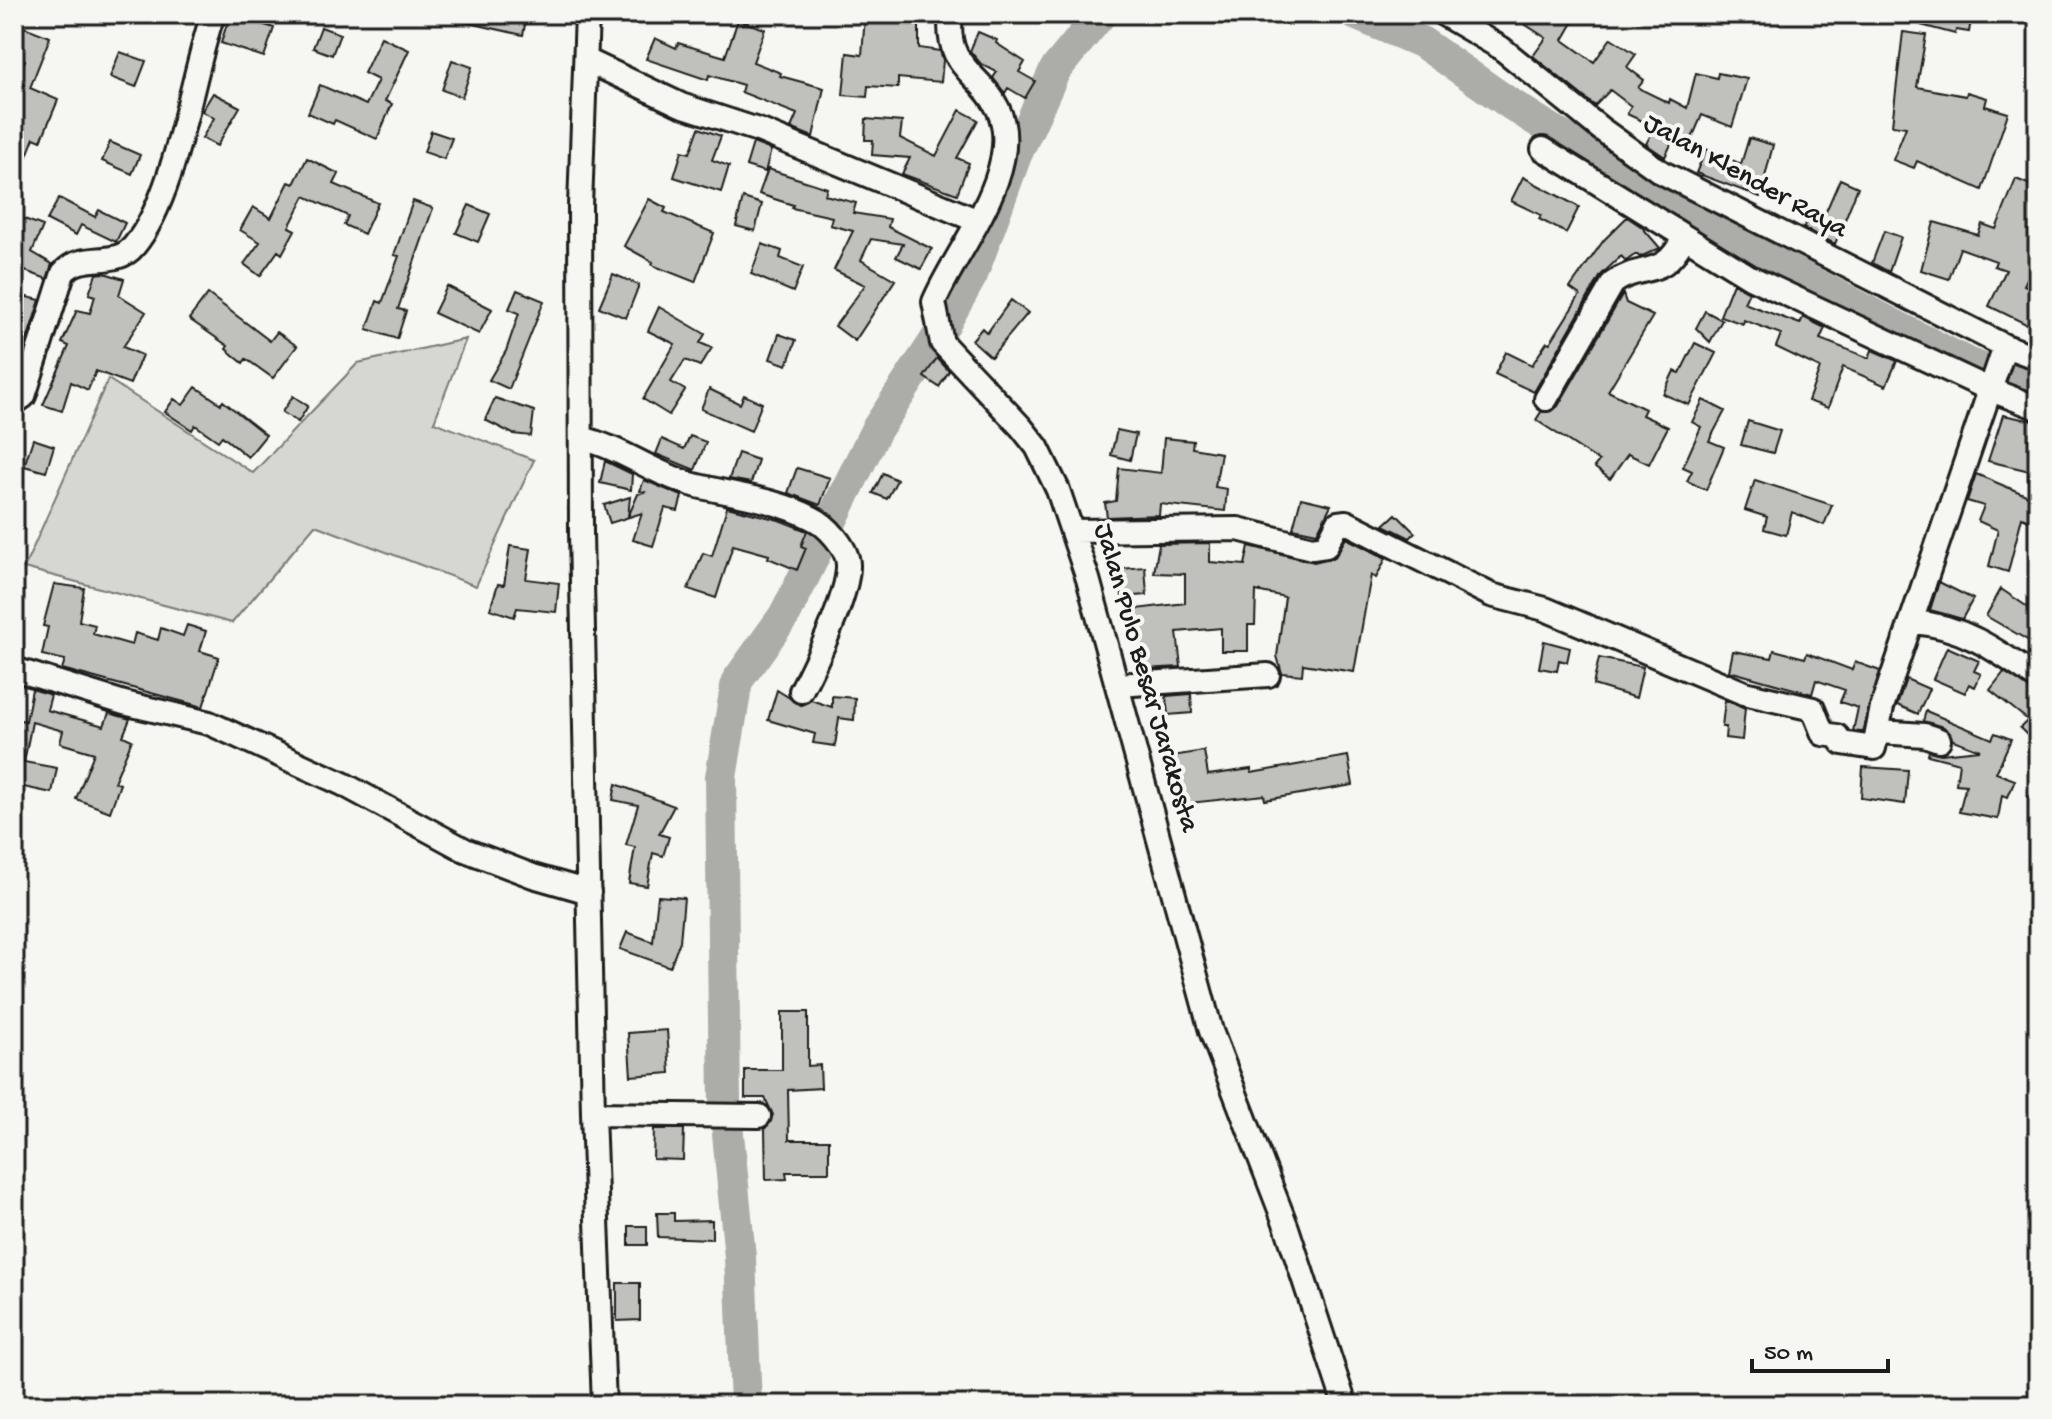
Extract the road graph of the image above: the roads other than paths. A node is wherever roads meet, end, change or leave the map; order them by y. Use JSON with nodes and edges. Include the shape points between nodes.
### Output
{"nodes":[{"id":1,"x":213,"y":14,"type":"edge"},
{"id":2,"x":587,"y":14,"type":"edge"},
{"id":3,"x":951,"y":14,"type":"edge"},
{"id":4,"x":1443,"y":14,"type":"edge"},
{"id":5,"x":586,"y":60,"type":"junction"},
{"id":6,"x":1543,"y":149,"type":"dead end"},
{"id":7,"x":978,"y":221,"type":"junction"},
{"id":8,"x":1683,"y":239,"type":"junction"},
{"id":9,"x":2003,"y":352,"type":"junction"},
{"id":10,"x":2038,"y":358,"type":"edge"},
{"id":11,"x":1993,"y":386,"type":"junction"},
{"id":12,"x":1546,"y":399,"type":"dead end"},
{"id":13,"x":14,"y":403,"type":"edge"},
{"id":14,"x":2038,"y":408,"type":"edge"},
{"id":15,"x":581,"y":438,"type":"junction"},
{"id":16,"x":1072,"y":531,"type":"junction"},
{"id":17,"x":1912,"y":622,"type":"junction"},
{"id":18,"x":14,"y":669,"type":"edge"},
{"id":19,"x":1268,"y":675,"type":"dead end"},
{"id":20,"x":2038,"y":679,"type":"edge"},
{"id":21,"x":1118,"y":685,"type":"junction"},
{"id":22,"x":801,"y":691,"type":"dead end"},
{"id":23,"x":1880,"y":732,"type":"junction"},
{"id":24,"x":1939,"y":740,"type":"dead end"},
{"id":25,"x":589,"y":892,"type":"junction"},
{"id":26,"x":593,"y":1114,"type":"junction"},
{"id":27,"x":754,"y":1116,"type":"dead end"},
{"id":28,"x":604,"y":1405,"type":"edge"},
{"id":29,"x":1345,"y":1405,"type":"edge"}],
"edges":[{"from":1,"to":13,"type":"street","via":[[161,200],[135,246],[124,255],[80,261],[63,273],[24,396]]},
{"from":2,"to":5,"type":"street"},
{"from":3,"to":7,"type":"street","name":"Jalan Pulo Besar Jarakosta","via":[[956,57],[997,107],[1003,136],[996,176]]},
{"from":4,"to":9,"type":"street","name":"Jalan Klender Raya","via":[[1501,48],[1661,172]]},
{"from":5,"to":7,"type":"street","via":[[681,105],[761,131]]},
{"from":5,"to":15,"type":"street","via":[[580,206]]},
{"from":6,"to":8,"type":"street"},
{"from":7,"to":16,"type":"street","name":"Jalan Pulo Besar Jarakosta","via":[[935,298],[942,343],[1037,447]]},
{"from":8,"to":11,"type":"street","via":[[1750,277]]},
{"from":8,"to":12,"type":"street","via":[[1670,261],[1657,270],[1613,283]]},
{"from":9,"to":10,"type":"street","name":"Jalan Klender Raya"},
{"from":9,"to":11,"type":"street"},
{"from":11,"to":14,"type":"street"},
{"from":11,"to":17,"type":"street"},
{"from":15,"to":22,"type":"street","via":[[694,485],[743,495],[821,524],[841,546],[849,567],[844,588]]},
{"from":15,"to":25,"type":"street"},
{"from":16,"to":21,"type":"street","name":"Jalan Pulo Besar Jarakosta"},
{"from":16,"to":23,"type":"street","via":[[1238,529],[1312,548],[1326,546],[1338,523],[1346,522],[1491,595],[1545,609],[1744,693],[1813,709],[1823,734],[1837,736],[1842,743],[1874,748]]},
{"from":17,"to":20,"type":"street","via":[[1943,624],[1963,632]]},
{"from":17,"to":23,"type":"street","via":[[1882,707]]},
{"from":18,"to":25,"type":"street","via":[[221,728],[343,784],[465,850]]},
{"from":19,"to":21,"type":"street"},
{"from":21,"to":29,"type":"street","name":"Jalan Pulo Besar Jarakosta","via":[[1211,1031],[1287,1228]]},
{"from":23,"to":24,"type":"street"},
{"from":25,"to":26,"type":"street"},
{"from":26,"to":27,"type":"street"},
{"from":26,"to":28,"type":"street"}]}
